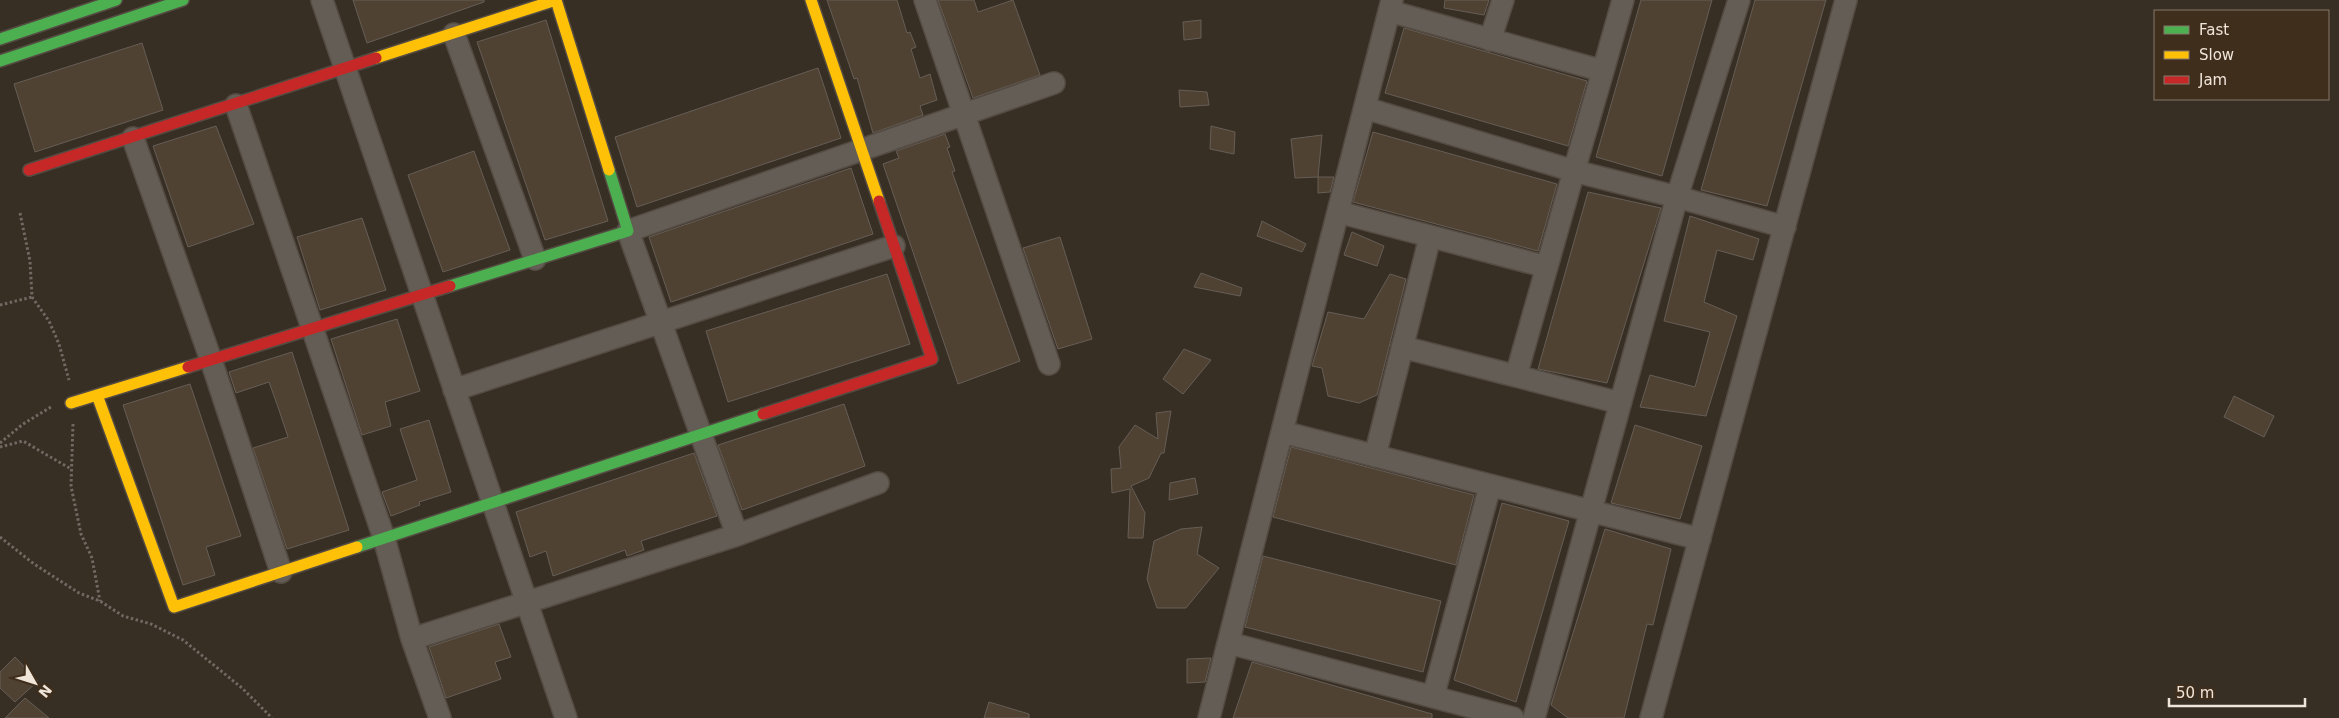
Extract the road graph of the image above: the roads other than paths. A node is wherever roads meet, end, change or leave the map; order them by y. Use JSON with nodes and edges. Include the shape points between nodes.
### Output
{"nodes":[{"id":1,"x":116,"y":0,"type":"edge"},
{"id":2,"x":183,"y":0,"type":"edge"},
{"id":3,"x":322,"y":0,"type":"edge"},
{"id":4,"x":811,"y":0,"type":"edge"},
{"id":5,"x":925,"y":0,"type":"edge"},
{"id":6,"x":1502,"y":0,"type":"edge"},
{"id":7,"x":1623,"y":0,"type":"edge"},
{"id":8,"x":1738,"y":0,"type":"edge"},
{"id":9,"x":1846,"y":0,"type":"edge"},
{"id":10,"x":1391,"y":6,"type":"edge"},
{"id":11,"x":454,"y":34,"type":"junction"},
{"id":12,"x":0,"y":39,"type":"edge"},
{"id":13,"x":1490,"y":40,"type":"junction"},
{"id":14,"x":0,"y":62,"type":"edge"},
{"id":15,"x":345,"y":70,"type":"junction"},
{"id":16,"x":1603,"y":71,"type":"junction"},
{"id":17,"x":1054,"y":83,"type":"dead end"},
{"id":18,"x":236,"y":104,"type":"junction"},
{"id":19,"x":1365,"y":108,"type":"junction"},
{"id":20,"x":964,"y":114,"type":"junction"},
{"id":21,"x":133,"y":138,"type":"junction"},
{"id":22,"x":861,"y":149,"type":"junction"},
{"id":23,"x":30,"y":170,"type":"dead end"},
{"id":24,"x":1574,"y":171,"type":"junction"},
{"id":25,"x":1677,"y":197,"type":"junction"},
{"id":26,"x":1338,"y":212,"type":"junction"},
{"id":27,"x":1785,"y":227,"type":"junction"},
{"id":28,"x":628,"y":231,"type":"junction"},
{"id":29,"x":1430,"y":237,"type":"junction"},
{"id":30,"x":894,"y":246,"type":"junction"},
{"id":31,"x":535,"y":259,"type":"junction"},
{"id":32,"x":1547,"y":268,"type":"junction"},
{"id":33,"x":422,"y":294,"type":"junction"},
{"id":34,"x":661,"y":322,"type":"junction"},
{"id":35,"x":311,"y":329,"type":"junction"},
{"id":36,"x":1402,"y":347,"type":"junction"},
{"id":37,"x":211,"y":360,"type":"junction"},
{"id":38,"x":1049,"y":364,"type":"dead end"},
{"id":39,"x":1516,"y":376,"type":"junction"},
{"id":40,"x":454,"y":390,"type":"junction"},
{"id":41,"x":97,"y":395,"type":"junction"},
{"id":42,"x":71,"y":403,"type":"road end"},
{"id":43,"x":1620,"y":403,"type":"junction"},
{"id":44,"x":1282,"y":432,"type":"junction"},
{"id":45,"x":701,"y":435,"type":"junction"},
{"id":46,"x":1375,"y":456,"type":"junction"},
{"id":47,"x":878,"y":482,"type":"dead end"},
{"id":48,"x":1490,"y":486,"type":"junction"},
{"id":49,"x":493,"y":502,"type":"junction"},
{"id":50,"x":1590,"y":512,"type":"junction"},
{"id":51,"x":737,"y":535,"type":"junction"},
{"id":52,"x":384,"y":538,"type":"junction"},
{"id":53,"x":1700,"y":539,"type":"junction"},
{"id":54,"x":281,"y":572,"type":"junction"},
{"id":55,"x":527,"y":604,"type":"junction"},
{"id":56,"x":412,"y":639,"type":"junction"},
{"id":57,"x":1229,"y":642,"type":"junction"},
{"id":58,"x":1433,"y":697,"type":"junction"},
{"id":59,"x":440,"y":718,"type":"edge"},
{"id":60,"x":566,"y":718,"type":"edge"},
{"id":61,"x":1209,"y":718,"type":"edge"},
{"id":62,"x":1513,"y":718,"type":"edge"},
{"id":63,"x":1534,"y":718,"type":"edge"},
{"id":64,"x":1651,"y":718,"type":"edge"}],
"edges":[{"from":1,"to":12,"type":"street"},
{"from":2,"to":14,"type":"street"},
{"from":3,"to":15,"type":"street"},
{"from":4,"to":22,"type":"street"},
{"from":5,"to":20,"type":"street"},
{"from":6,"to":13,"type":"street"},
{"from":7,"to":16,"type":"street"},
{"from":8,"to":25,"type":"street"},
{"from":9,"to":27,"type":"street"},
{"from":10,"to":13,"type":"street"},
{"from":10,"to":19,"type":"street"},
{"from":11,"to":15,"type":"street"},
{"from":11,"to":28,"type":"street","via":[[556,0]]},
{"from":11,"to":31,"type":"street"},
{"from":13,"to":16,"type":"street"},
{"from":15,"to":18,"type":"street"},
{"from":15,"to":33,"type":"street"},
{"from":16,"to":24,"type":"street"},
{"from":17,"to":20,"type":"street"},
{"from":18,"to":21,"type":"street"},
{"from":18,"to":35,"type":"street"},
{"from":19,"to":24,"type":"street"},
{"from":19,"to":26,"type":"street"},
{"from":20,"to":22,"type":"street"},
{"from":20,"to":38,"type":"street"},
{"from":21,"to":23,"type":"street"},
{"from":21,"to":37,"type":"street"},
{"from":22,"to":28,"type":"street"},
{"from":22,"to":30,"type":"street"},
{"from":24,"to":25,"type":"street"},
{"from":24,"to":32,"type":"street"},
{"from":25,"to":27,"type":"street"},
{"from":25,"to":43,"type":"street"},
{"from":26,"to":29,"type":"street"},
{"from":26,"to":44,"type":"street"},
{"from":27,"to":53,"type":"street"},
{"from":28,"to":31,"type":"street"},
{"from":28,"to":34,"type":"street"},
{"from":29,"to":32,"type":"street"},
{"from":29,"to":36,"type":"street"},
{"from":30,"to":34,"type":"street"},
{"from":30,"to":45,"type":"street","via":[[932,359]]},
{"from":31,"to":33,"type":"street"},
{"from":32,"to":39,"type":"street"},
{"from":33,"to":35,"type":"street"},
{"from":33,"to":40,"type":"street"},
{"from":34,"to":40,"type":"street"},
{"from":34,"to":45,"type":"street"},
{"from":35,"to":37,"type":"street"},
{"from":35,"to":52,"type":"street"},
{"from":36,"to":39,"type":"street"},
{"from":36,"to":46,"type":"street"},
{"from":37,"to":41,"type":"street"},
{"from":37,"to":54,"type":"street"},
{"from":39,"to":43,"type":"street"},
{"from":40,"to":49,"type":"street"},
{"from":41,"to":42,"type":"street"},
{"from":41,"to":54,"type":"street","via":[[174,607]]},
{"from":43,"to":50,"type":"street"},
{"from":44,"to":46,"type":"street"},
{"from":44,"to":57,"type":"street"},
{"from":45,"to":49,"type":"street"},
{"from":45,"to":51,"type":"street"},
{"from":46,"to":48,"type":"street"},
{"from":47,"to":51,"type":"street"},
{"from":48,"to":50,"type":"street"},
{"from":48,"to":58,"type":"street"},
{"from":49,"to":52,"type":"street"},
{"from":49,"to":55,"type":"street"},
{"from":50,"to":53,"type":"street"},
{"from":50,"to":63,"type":"street"},
{"from":51,"to":55,"type":"street"},
{"from":52,"to":54,"type":"street"},
{"from":52,"to":56,"type":"street"},
{"from":53,"to":64,"type":"street"},
{"from":55,"to":56,"type":"street"},
{"from":55,"to":60,"type":"street"},
{"from":56,"to":59,"type":"street"},
{"from":57,"to":58,"type":"street"},
{"from":57,"to":61,"type":"street"},
{"from":58,"to":62,"type":"street"}]}
